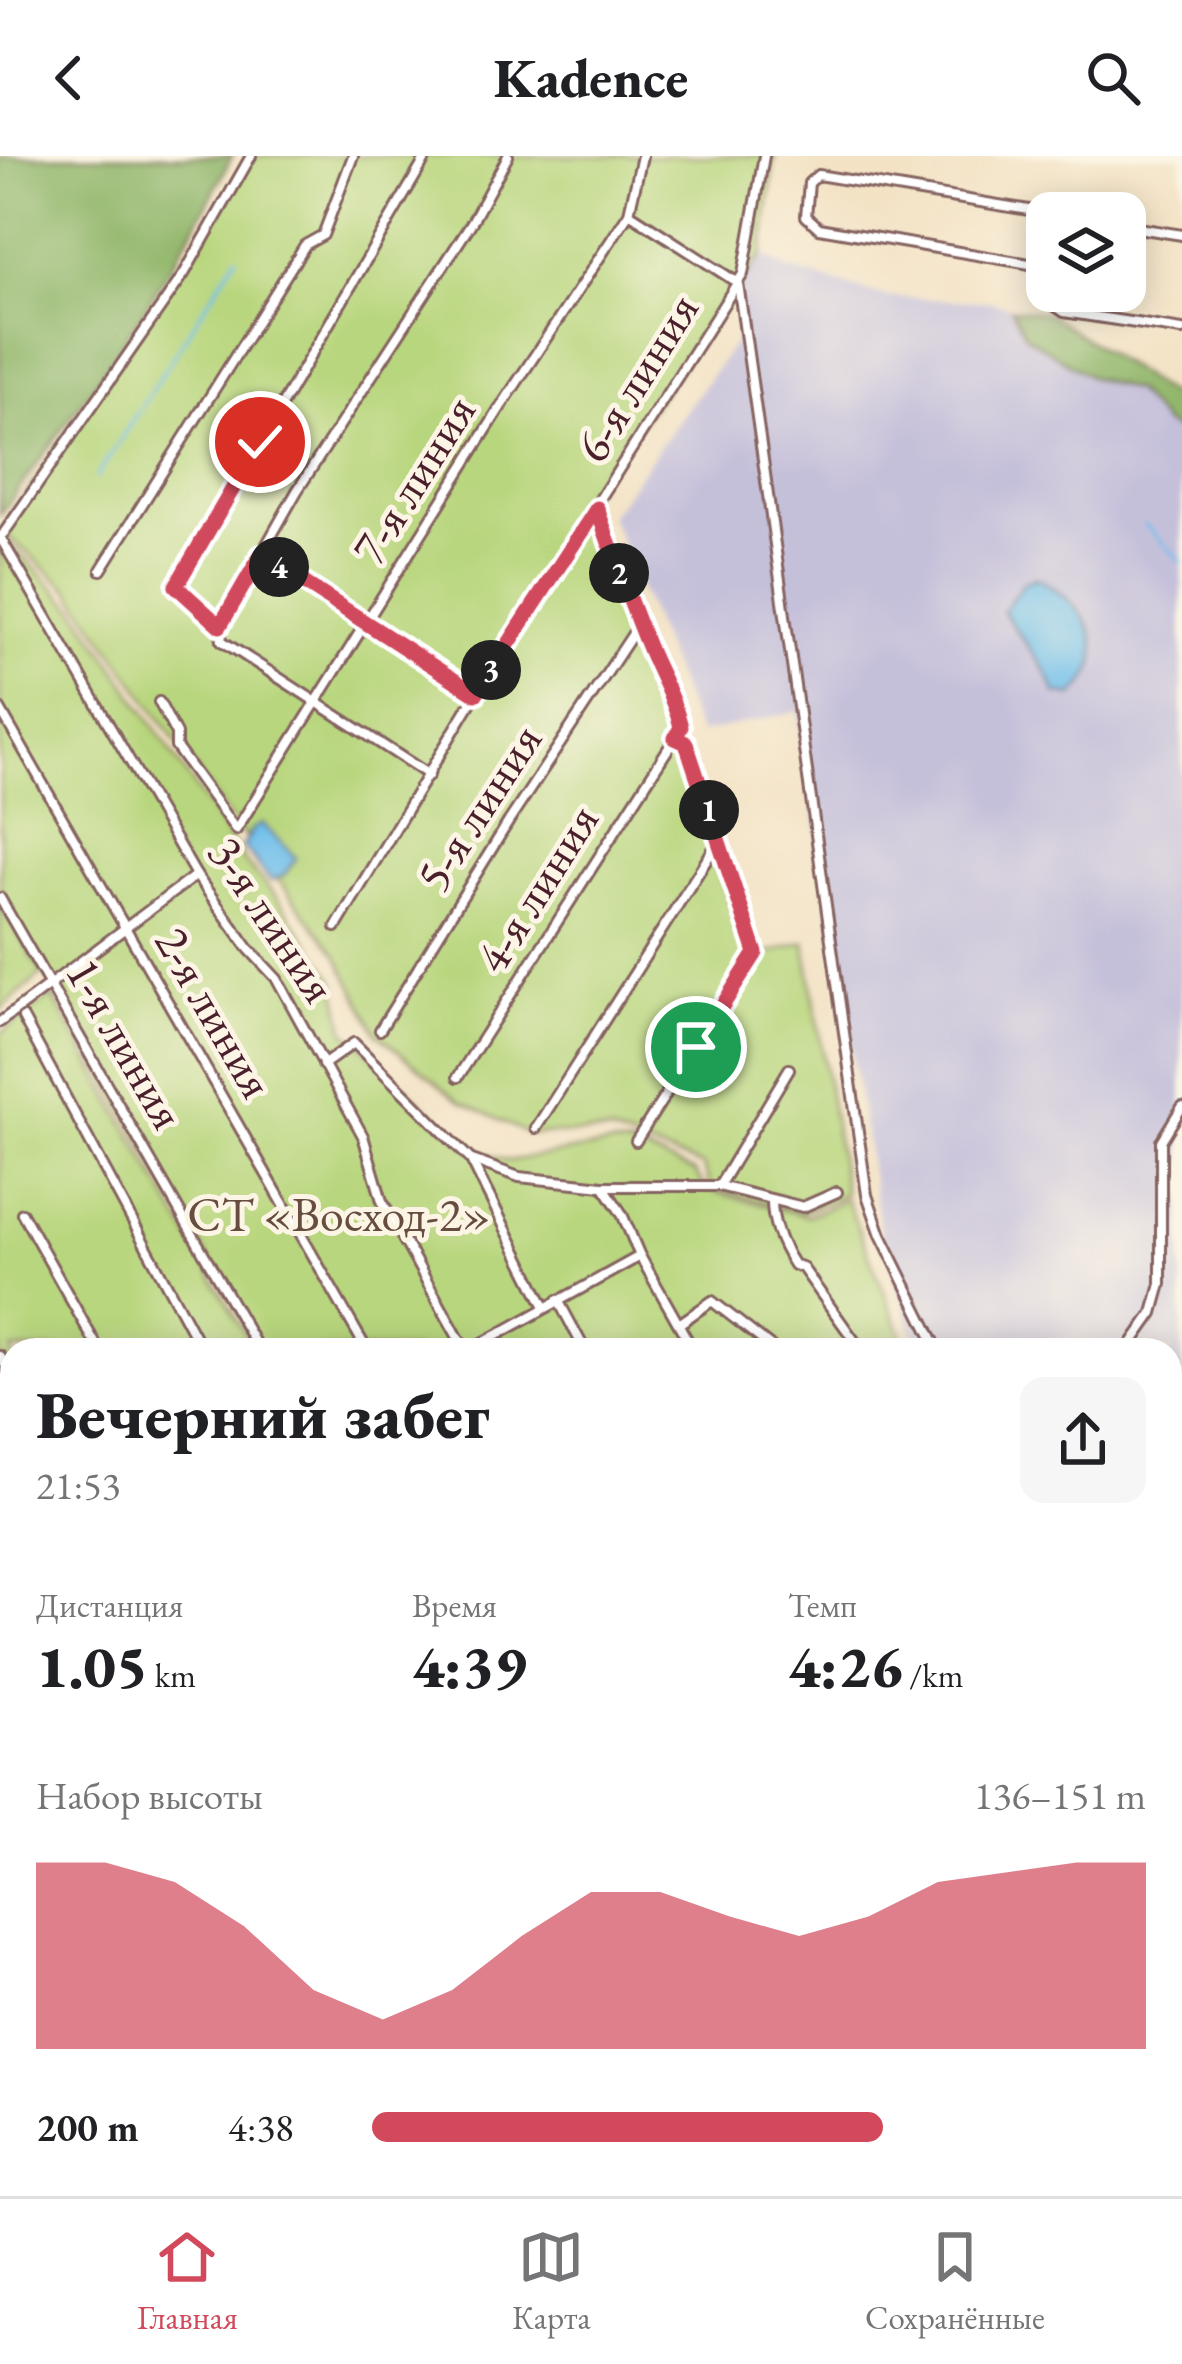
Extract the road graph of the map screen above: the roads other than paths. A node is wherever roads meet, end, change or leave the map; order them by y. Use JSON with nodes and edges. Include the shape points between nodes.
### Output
{"nodes":[{"id":1,"x":251,"y":156,"type":"edge"},
{"id":2,"x":353,"y":156,"type":"edge"},
{"id":3,"x":427,"y":156,"type":"edge"},
{"id":4,"x":508,"y":156,"type":"edge"},
{"id":5,"x":642,"y":156,"type":"edge"},
{"id":6,"x":764,"y":156,"type":"edge"},
{"id":7,"x":1026,"y":210,"type":"edge"},
{"id":8,"x":628,"y":213,"type":"junction"},
{"id":9,"x":1146,"y":229,"type":"edge"},
{"id":10,"x":1182,"y":235,"type":"edge"},
{"id":11,"x":1026,"y":263,"type":"edge"},
{"id":12,"x":737,"y":283,"type":"junction"},
{"id":13,"x":1064,"y":312,"type":"edge"},
{"id":14,"x":1182,"y":329,"type":"edge"},
{"id":15,"x":597,"y":508,"type":"junction"},
{"id":16,"x":2,"y":535,"type":"edge"},
{"id":17,"x":261,"y":555,"type":"junction"},
{"id":18,"x":101,"y":570,"type":"dead end"},
{"id":19,"x":364,"y":623,"type":"junction"},
{"id":20,"x":639,"y":625,"type":"junction"},
{"id":21,"x":220,"y":626,"type":"junction"},
{"id":22,"x":476,"y":694,"type":"junction"},
{"id":23,"x":159,"y":702,"type":"dead end"},
{"id":24,"x":314,"y":702,"type":"junction"},
{"id":25,"x":0,"y":710,"type":"edge"},
{"id":26,"x":675,"y":738,"type":"junction"},
{"id":27,"x":429,"y":775,"type":"junction"},
{"id":28,"x":719,"y":841,"type":"junction"},
{"id":29,"x":196,"y":875,"type":"junction"},
{"id":30,"x":0,"y":898,"type":"edge"},
{"id":31,"x":125,"y":927,"type":"junction"},
{"id":32,"x":336,"y":927,"type":"dead end"},
{"id":33,"x":50,"y":983,"type":"junction"},
{"id":34,"x":22,"y":1018,"type":"dead end"},
{"id":35,"x":0,"y":1022,"type":"edge"},
{"id":36,"x":380,"y":1030,"type":"dead end"},
{"id":37,"x":323,"y":1065,"type":"junction"},
{"id":38,"x":789,"y":1069,"type":"dead end"},
{"id":39,"x":458,"y":1077,"type":"dead end"},
{"id":40,"x":1182,"y":1107,"type":"edge"},
{"id":41,"x":536,"y":1128,"type":"dead end"},
{"id":42,"x":636,"y":1141,"type":"dead end"},
{"id":43,"x":471,"y":1160,"type":"junction"},
{"id":44,"x":715,"y":1184,"type":"junction"},
{"id":45,"x":603,"y":1186,"type":"junction"},
{"id":46,"x":837,"y":1192,"type":"dead end"},
{"id":47,"x":772,"y":1201,"type":"junction"},
{"id":48,"x":22,"y":1213,"type":"dead end"},
{"id":49,"x":640,"y":1256,"type":"junction"},
{"id":50,"x":558,"y":1300,"type":"junction"},
{"id":51,"x":545,"y":1307,"type":"junction"},
{"id":52,"x":679,"y":1324,"type":"junction"},
{"id":53,"x":92,"y":1338,"type":"edge"},
{"id":54,"x":195,"y":1338,"type":"edge"},
{"id":55,"x":252,"y":1338,"type":"edge"},
{"id":56,"x":360,"y":1338,"type":"edge"},
{"id":57,"x":465,"y":1338,"type":"edge"},
{"id":58,"x":491,"y":1338,"type":"edge"},
{"id":59,"x":579,"y":1338,"type":"edge"},
{"id":60,"x":687,"y":1338,"type":"edge"},
{"id":61,"x":760,"y":1338,"type":"edge"},
{"id":62,"x":852,"y":1338,"type":"edge"},
{"id":63,"x":932,"y":1338,"type":"edge"},
{"id":64,"x":1135,"y":1338,"type":"edge"}],
"edges":[{"from":1,"to":16,"type":"street","via":[[184,274]]},
{"from":2,"to":18,"type":"street","via":[[323,235],[304,245]]},
{"from":3,"to":21,"type":"street","via":[[176,586]]},
{"from":4,"to":17,"type":"street"},
{"from":5,"to":8,"type":"street","name":"7-я линия"},
{"from":6,"to":12,"type":"street","name":"6-я линия"},
{"from":7,"to":11,"type":"street","via":[[818,176],[809,183],[806,216],[819,228]]},
{"from":8,"to":12,"type":"street"},
{"from":8,"to":19,"type":"street","name":"7-я линия"},
{"from":9,"to":10,"type":"street"},
{"from":12,"to":15,"type":"street","name":"6-я линия"},
{"from":12,"to":63,"type":"street","via":[[867,1196]]},
{"from":13,"to":14,"type":"street"},
{"from":15,"to":20,"type":"street"},
{"from":15,"to":22,"type":"street","name":"6-я линия"},
{"from":16,"to":29,"type":"street","name":"3-я линия"},
{"from":17,"to":19,"type":"street"},
{"from":17,"to":21,"type":"street"},
{"from":19,"to":22,"type":"street"},
{"from":19,"to":24,"type":"street","name":"7-я линия"},
{"from":20,"to":26,"type":"street","via":[[674,697],[681,727]]},
{"from":20,"to":36,"type":"street","name":"5-я линия"},
{"from":21,"to":24,"type":"street","via":[[222,641]]},
{"from":22,"to":27,"type":"street","name":"6-я линия"},
{"from":23,"to":24,"type":"street","name":"7-я линия","via":[[176,747],[236,830]]},
{"from":24,"to":27,"type":"street"},
{"from":25,"to":31,"type":"street","name":"2-я линия"},
{"from":26,"to":28,"type":"street","via":[[686,743]]},
{"from":26,"to":39,"type":"street","name":"4-я линия"},
{"from":27,"to":32,"type":"street","name":"6-я линия"},
{"from":28,"to":41,"type":"street"},
{"from":28,"to":42,"type":"street","via":[[756,953]]},
{"from":29,"to":31,"type":"street"},
{"from":29,"to":37,"type":"street","name":"3-я линия","via":[[277,979]]},
{"from":30,"to":33,"type":"street","name":"1-я линия"},
{"from":31,"to":33,"type":"street"},
{"from":31,"to":56,"type":"street","name":"2-я линия"},
{"from":33,"to":35,"type":"street"},
{"from":33,"to":55,"type":"street","name":"1-я линия"},
{"from":34,"to":54,"type":"street"},
{"from":37,"to":43,"type":"street","via":[[353,1043]]},
{"from":37,"to":57,"type":"street","name":"3-я линия","via":[[362,1136],[382,1201]]},
{"from":38,"to":44,"type":"street"},
{"from":40,"to":64,"type":"street","via":[[1161,1141],[1161,1284]]},
{"from":43,"to":45,"type":"street","via":[[518,1177]]},
{"from":43,"to":51,"type":"street"},
{"from":44,"to":45,"type":"street"},
{"from":44,"to":47,"type":"street"},
{"from":45,"to":49,"type":"street"},
{"from":46,"to":47,"type":"street","via":[[802,1208]]},
{"from":47,"to":62,"type":"street","via":[[788,1256]]},
{"from":48,"to":53,"type":"street"},
{"from":49,"to":50,"type":"street"},
{"from":49,"to":52,"type":"street"},
{"from":50,"to":51,"type":"street"},
{"from":50,"to":59,"type":"street"},
{"from":51,"to":58,"type":"street"},
{"from":52,"to":60,"type":"street"},
{"from":52,"to":61,"type":"street","via":[[712,1301]]}]}
